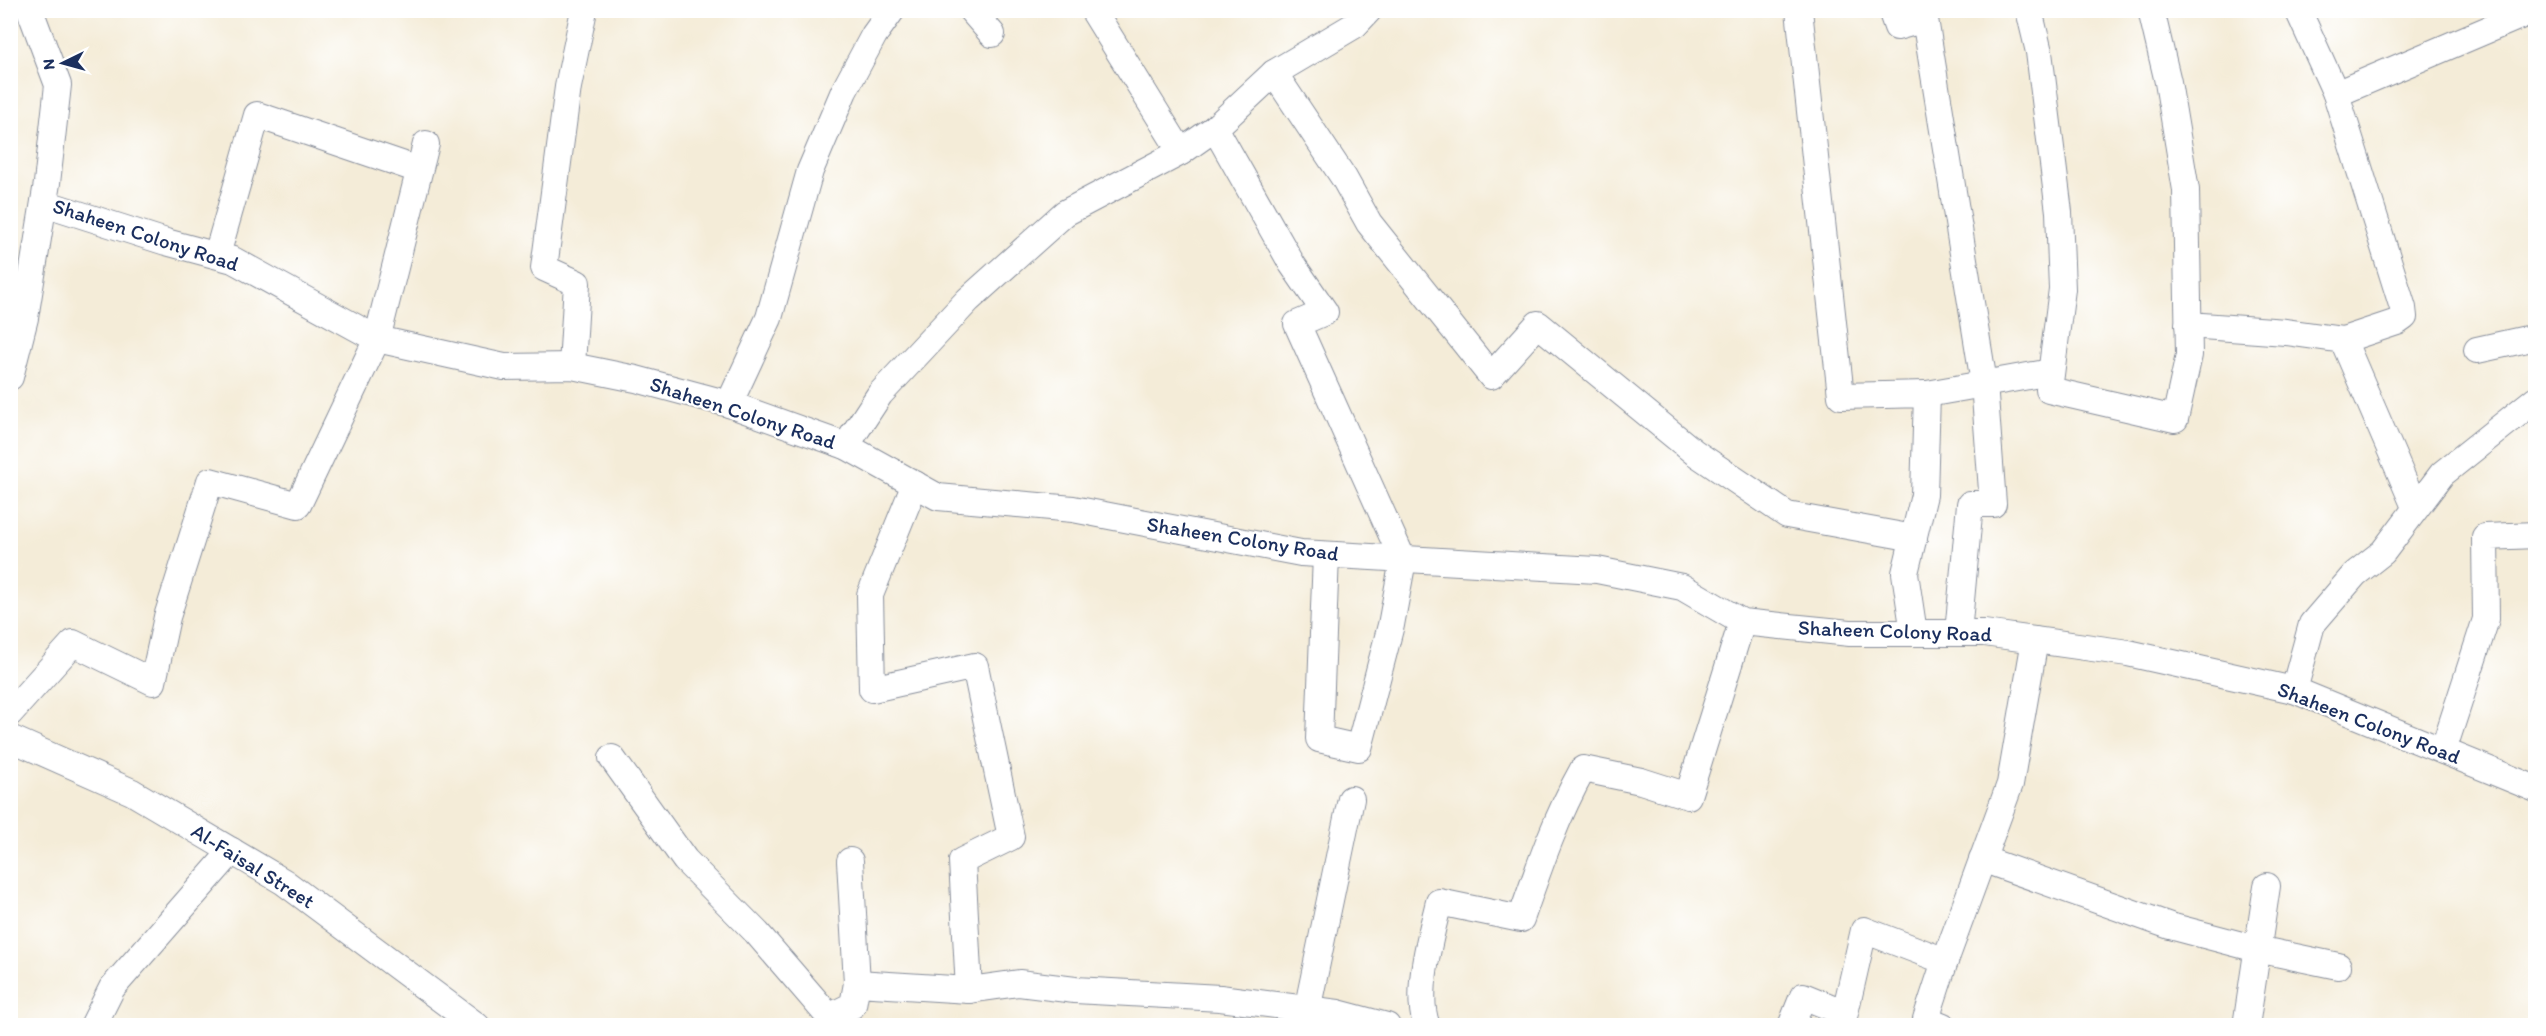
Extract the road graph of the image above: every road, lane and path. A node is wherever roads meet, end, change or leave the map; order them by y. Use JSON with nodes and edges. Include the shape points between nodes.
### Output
{"nodes":[{"id":1,"x":30,"y":10,"type":"edge"},
{"id":2,"x":584,"y":10,"type":"edge"},
{"id":3,"x":892,"y":10,"type":"edge"},
{"id":4,"x":971,"y":10,"type":"edge"},
{"id":5,"x":1093,"y":10,"type":"edge"},
{"id":6,"x":1369,"y":10,"type":"edge"},
{"id":7,"x":1799,"y":10,"type":"edge"},
{"id":8,"x":1891,"y":10,"type":"edge"},
{"id":9,"x":2151,"y":10,"type":"edge"},
{"id":10,"x":2298,"y":10,"type":"edge"},
{"id":11,"x":2534,"y":10,"type":"edge"},
{"id":12,"x":2036,"y":12,"type":"edge"},
{"id":13,"x":992,"y":34,"type":"dead end"},
{"id":14,"x":1274,"y":73,"type":"junction"},
{"id":15,"x":2336,"y":94,"type":"junction"},
{"id":16,"x":1215,"y":128,"type":"junction"},
{"id":17,"x":426,"y":144,"type":"dead end"},
{"id":18,"x":1181,"y":152,"type":"junction"},
{"id":19,"x":419,"y":170,"type":"junction"},
{"id":20,"x":44,"y":203,"type":"junction"},
{"id":21,"x":217,"y":255,"type":"junction"},
{"id":22,"x":2188,"y":325,"type":"junction"},
{"id":23,"x":2535,"y":337,"type":"edge"},
{"id":24,"x":377,"y":339,"type":"junction"},
{"id":25,"x":2343,"y":340,"type":"junction"},
{"id":26,"x":2477,"y":350,"type":"dead end"},
{"id":27,"x":572,"y":366,"type":"junction"},
{"id":28,"x":2051,"y":372,"type":"junction"},
{"id":29,"x":10,"y":378,"type":"edge"},
{"id":30,"x":1984,"y":383,"type":"junction"},
{"id":31,"x":1927,"y":394,"type":"junction"},
{"id":32,"x":2535,"y":399,"type":"edge"},
{"id":33,"x":729,"y":404,"type":"junction"},
{"id":34,"x":846,"y":446,"type":"junction"},
{"id":35,"x":915,"y":484,"type":"junction"},
{"id":36,"x":2415,"y":507,"type":"junction"},
{"id":37,"x":2535,"y":535,"type":"edge"},
{"id":38,"x":1914,"y":538,"type":"junction"},
{"id":39,"x":1326,"y":555,"type":"junction"},
{"id":40,"x":1402,"y":560,"type":"junction"},
{"id":41,"x":1742,"y":622,"type":"junction"},
{"id":42,"x":1914,"y":633,"type":"junction"},
{"id":43,"x":1958,"y":633,"type":"junction"},
{"id":44,"x":2035,"y":640,"type":"junction"},
{"id":45,"x":2294,"y":690,"type":"junction"},
{"id":46,"x":10,"y":713,"type":"edge"},
{"id":47,"x":10,"y":738,"type":"edge"},
{"id":48,"x":2443,"y":751,"type":"junction"},
{"id":49,"x":612,"y":758,"type":"dead end"},
{"id":50,"x":2535,"y":789,"type":"edge"},
{"id":51,"x":1351,"y":799,"type":"dead end"},
{"id":52,"x":232,"y":851,"type":"junction"},
{"id":53,"x":1982,"y":859,"type":"junction"},
{"id":54,"x":850,"y":861,"type":"dead end"},
{"id":55,"x":2267,"y":886,"type":"dead end"},
{"id":56,"x":2258,"y":949,"type":"junction"},
{"id":57,"x":1945,"y":961,"type":"junction"},
{"id":58,"x":2338,"y":966,"type":"dead end"},
{"id":59,"x":857,"y":983,"type":"junction"},
{"id":60,"x":969,"y":990,"type":"junction"},
{"id":61,"x":1305,"y":1017,"type":"edge"},
{"id":62,"x":834,"y":1021,"type":"edge"},
{"id":63,"x":93,"y":1026,"type":"edge"},
{"id":64,"x":477,"y":1026,"type":"edge"},
{"id":65,"x":1387,"y":1026,"type":"edge"},
{"id":66,"x":1427,"y":1026,"type":"edge"},
{"id":67,"x":1791,"y":1026,"type":"edge"},
{"id":68,"x":1943,"y":1026,"type":"edge"},
{"id":69,"x":2246,"y":1026,"type":"edge"}],
"edges":[{"from":1,"to":20,"type":"street","via":[[58,85]]},
{"from":2,"to":27,"type":"street","via":[[567,87],[544,268],[578,283]]},
{"from":3,"to":33,"type":"street","via":[[844,91],[810,171],[769,318]]},
{"from":4,"to":13,"type":"street"},
{"from":5,"to":18,"type":"street"},
{"from":6,"to":14,"type":"street","via":[[1355,25]]},
{"from":7,"to":31,"type":"street","via":[[1841,396]]},
{"from":8,"to":30,"type":"street","via":[[1897,27],[1925,20]]},
{"from":9,"to":22,"type":"street","via":[[2186,190]]},
{"from":10,"to":15,"type":"street"},
{"from":11,"to":15,"type":"street"},
{"from":12,"to":28,"type":"street","via":[[2059,212],[2062,289]]},
{"from":14,"to":16,"type":"street"},
{"from":14,"to":38,"type":"street","via":[[1369,223],[1491,376],[1538,324],[1694,452],[1787,515]]},
{"from":15,"to":25,"type":"street","via":[[2404,317]]},
{"from":16,"to":18,"type":"street"},
{"from":16,"to":40,"type":"street","via":[[1292,264],[1325,312],[1297,324]]},
{"from":17,"to":19,"type":"street"},
{"from":18,"to":34,"type":"street","via":[[1065,213],[968,300],[880,394]]},
{"from":19,"to":21,"type":"street","via":[[257,115]]},
{"from":19,"to":24,"type":"street"},
{"from":20,"to":21,"type":"street","name":"Shaheen Colony Road"},
{"from":20,"to":29,"type":"street","via":[[25,318]]},
{"from":21,"to":24,"type":"street","name":"Shaheen Colony Road","via":[[233,260]]},
{"from":22,"to":25,"type":"street"},
{"from":22,"to":28,"type":"street","via":[[2189,354],[2175,419],[2049,390]]},
{"from":23,"to":26,"type":"street"},
{"from":24,"to":27,"type":"street","name":"Shaheen Colony Road","via":[[504,367]]},
{"from":24,"to":46,"type":"street","via":[[298,505],[210,481],[167,617],[153,682],[73,643]]},
{"from":25,"to":36,"type":"street"},
{"from":27,"to":33,"type":"street","name":"Shaheen Colony Road"},
{"from":28,"to":30,"type":"street"},
{"from":30,"to":31,"type":"street"},
{"from":30,"to":43,"type":"street","via":[[1993,504],[1970,504]]},
{"from":31,"to":38,"type":"street","via":[[1924,495]]},
{"from":32,"to":36,"type":"street","via":[[2442,474]]},
{"from":33,"to":34,"type":"street","name":"Shaheen Colony Road"},
{"from":34,"to":35,"type":"street","name":"Shaheen Colony Road"},
{"from":35,"to":39,"type":"street","name":"Shaheen Colony Road","via":[[939,497],[1073,510]]},
{"from":35,"to":60,"type":"street","via":[[870,595],[872,689],[975,666],[1011,837],[962,861]]},
{"from":36,"to":45,"type":"street","via":[[2383,552],[2355,574],[2312,624]]},
{"from":37,"to":48,"type":"street","via":[[2486,537],[2486,619]]},
{"from":38,"to":42,"type":"street","via":[[1905,573]]},
{"from":39,"to":40,"type":"street","name":"Shaheen Colony Road"},
{"from":39,"to":40,"type":"street","via":[[1319,739],[1359,748],[1391,625]]},
{"from":40,"to":41,"type":"street","name":"Shaheen Colony Road","via":[[1597,570],[1682,586]]},
{"from":41,"to":42,"type":"street","name":"Shaheen Colony Road","via":[[1850,633]]},
{"from":41,"to":66,"type":"street","via":[[1688,796],[1583,769],[1547,843],[1521,919],[1439,902],[1425,962],[1423,1016]]},
{"from":42,"to":43,"type":"street","name":"Shaheen Colony Road"},
{"from":43,"to":44,"type":"street","name":"Shaheen Colony Road"},
{"from":44,"to":45,"type":"street","name":"Shaheen Colony Road","via":[[2128,653]]},
{"from":44,"to":53,"type":"street","via":[[2010,784]]},
{"from":45,"to":48,"type":"street","name":"Shaheen Colony Road"},
{"from":47,"to":52,"type":"street","name":"Al-Faisal Street","via":[[132,792]]},
{"from":48,"to":50,"type":"street","name":"Shaheen Colony Road"},
{"from":49,"to":62,"type":"street","via":[[685,860],[757,933]]},
{"from":51,"to":61,"type":"street"},
{"from":52,"to":63,"type":"street","via":[[112,988]]},
{"from":52,"to":64,"type":"street","name":"Al-Faisal Street","via":[[284,882]]},
{"from":53,"to":56,"type":"street","via":[[2170,926]]},
{"from":53,"to":57,"type":"street"},
{"from":54,"to":59,"type":"street"},
{"from":55,"to":56,"type":"street"},
{"from":56,"to":58,"type":"street"},
{"from":56,"to":69,"type":"street"},
{"from":57,"to":67,"type":"street","via":[[1864,930],[1845,1013],[1803,996]]},
{"from":57,"to":68,"type":"street","via":[[1926,1019]]},
{"from":59,"to":60,"type":"street"},
{"from":59,"to":62,"type":"street","via":[[853,1005]]},
{"from":60,"to":61,"type":"street","via":[[1019,983],[1220,998]]},
{"from":61,"to":65,"type":"street","via":[[1338,1013]]}]}
